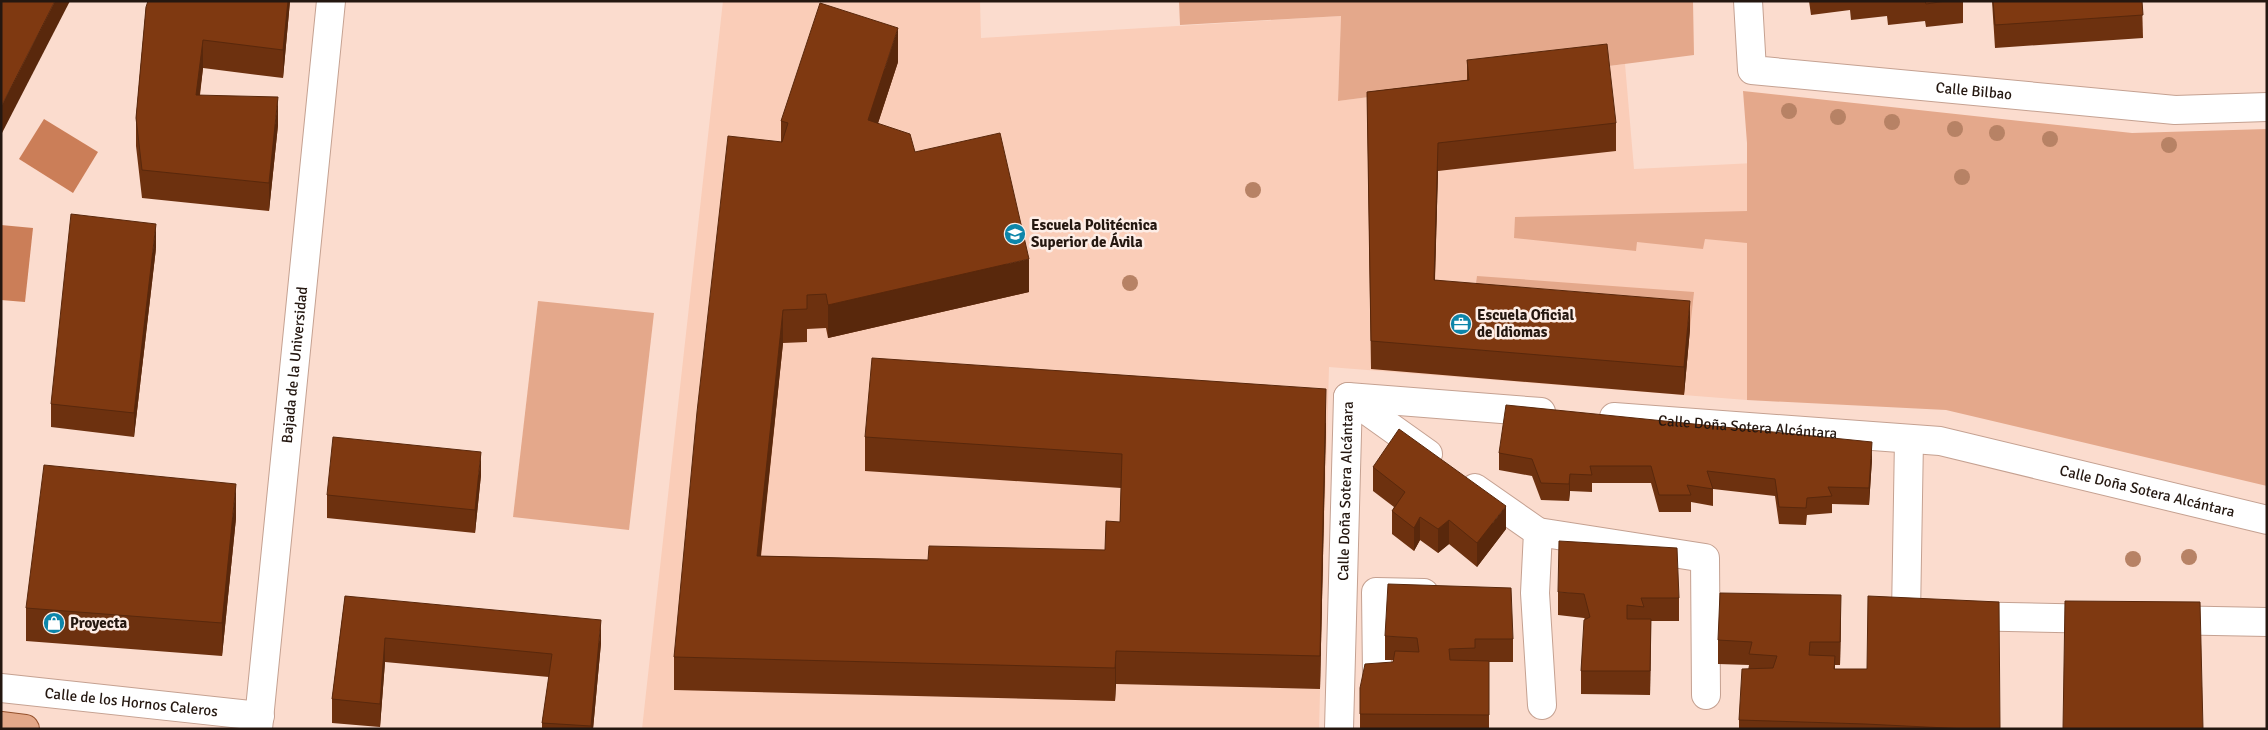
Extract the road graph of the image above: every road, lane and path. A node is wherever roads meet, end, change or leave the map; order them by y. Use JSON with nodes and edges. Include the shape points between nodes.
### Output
{"nodes":[{"id":1,"x":331,"y":1,"type":"edge"},
{"id":2,"x":1748,"y":1,"type":"edge"},
{"id":3,"x":2267,"y":107,"type":"edge"},
{"id":4,"x":1348,"y":397,"type":"junction"},
{"id":5,"x":1564,"y":413,"type":"edge"},
{"id":6,"x":1594,"y":416,"type":"edge"},
{"id":7,"x":1909,"y":440,"type":"junction"},
{"id":8,"x":2267,"y":520,"type":"edge"},
{"id":9,"x":1538,"y":532,"type":"junction"},
{"id":10,"x":1446,"y":593,"type":"edge"},
{"id":11,"x":1506,"y":593,"type":"edge"},
{"id":12,"x":1536,"y":594,"type":"junction"},
{"id":13,"x":2267,"y":622,"type":"edge"},
{"id":14,"x":1377,"y":674,"type":"edge"},
{"id":15,"x":1,"y":688,"type":"edge"},
{"id":16,"x":1706,"y":695,"type":"dead end"},
{"id":17,"x":1542,"y":705,"type":"dead end"},
{"id":18,"x":259,"y":722,"type":"edge"},
{"id":19,"x":1,"y":726,"type":"edge"},
{"id":20,"x":25,"y":729,"type":"edge"},
{"id":21,"x":1339,"y":729,"type":"edge"}],
"edges":[{"from":1,"to":18,"type":"street","name":"Bajada de la Universidad"},
{"from":2,"to":3,"type":"street","name":"Calle Bilbao","via":[[1752,70],[2175,110]]},
{"from":4,"to":5,"type":"street","name":"Calle Doña Sotera Alcántara"},
{"from":4,"to":9,"type":"street"},
{"from":4,"to":21,"type":"street","name":"Calle Doña Sotera Alcántara"},
{"from":6,"to":7,"type":"street","name":"Calle Doña Sotera Alcántara"},
{"from":7,"to":8,"type":"street","name":"Calle Doña Sotera Alcántara","via":[[1940,441]]},
{"from":7,"to":13,"type":"street","via":[[1906,615]]},
{"from":9,"to":12,"type":"street"},
{"from":9,"to":16,"type":"street","via":[[1705,558]]},
{"from":10,"to":14,"type":"street","via":[[1376,592]]},
{"from":11,"to":12,"type":"street"},
{"from":12,"to":17,"type":"street"},
{"from":15,"to":18,"type":"street","name":"Calle de los Hornos Caleros"},
{"from":19,"to":20,"type":"main road"}]}
